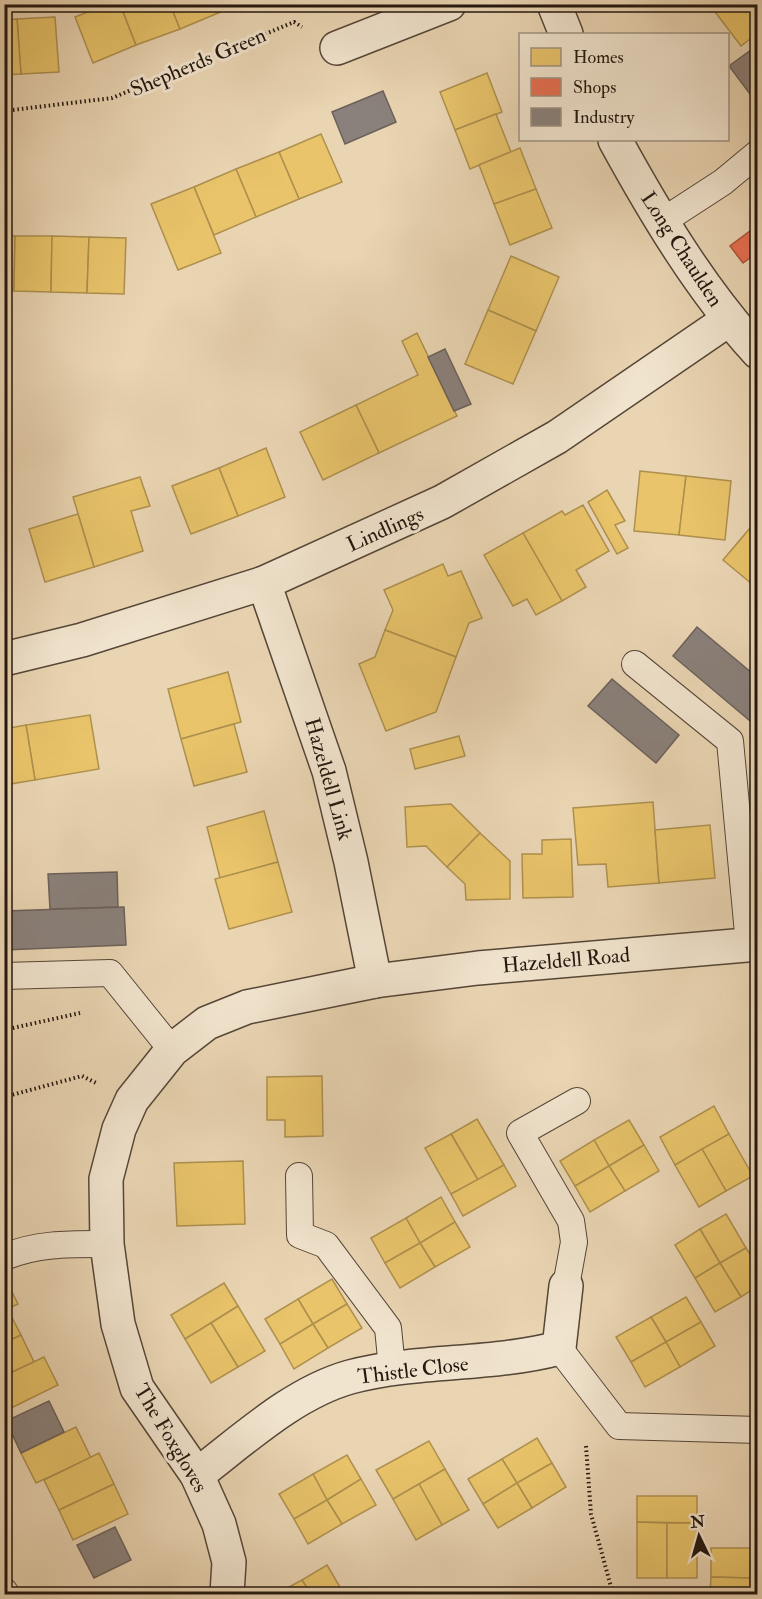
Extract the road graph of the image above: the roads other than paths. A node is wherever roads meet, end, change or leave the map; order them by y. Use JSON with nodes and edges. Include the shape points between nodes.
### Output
{"nodes":[{"id":1,"x":449,"y":4,"type":"edge"},
{"id":2,"x":554,"y":4,"type":"edge"},
{"id":3,"x":566,"y":33,"type":"edge"},
{"id":4,"x":337,"y":48,"type":"road end"},
{"id":5,"x":616,"y":141,"type":"edge"},
{"id":6,"x":758,"y":153,"type":"edge"},
{"id":7,"x":663,"y":221,"type":"junction"},
{"id":8,"x":728,"y":320,"type":"junction"},
{"id":9,"x":758,"y":352,"type":"edge"},
{"id":10,"x":264,"y":584,"type":"junction"},
{"id":11,"x":4,"y":659,"type":"edge"},
{"id":12,"x":635,"y":664,"type":"dead end"},
{"id":13,"x":753,"y":944,"type":"edge"},
{"id":14,"x":4,"y":976,"type":"edge"},
{"id":15,"x":375,"y":981,"type":"junction"},
{"id":16,"x":172,"y":1050,"type":"junction"},
{"id":17,"x":577,"y":1101,"type":"dead end"},
{"id":18,"x":299,"y":1176,"type":"dead end"},
{"id":19,"x":107,"y":1244,"type":"junction"},
{"id":20,"x":4,"y":1257,"type":"edge"},
{"id":21,"x":566,"y":1286,"type":"joint"},
{"id":22,"x":559,"y":1348,"type":"junction"},
{"id":23,"x":392,"y":1368,"type":"junction"},
{"id":24,"x":758,"y":1430,"type":"edge"},
{"id":25,"x":197,"y":1475,"type":"junction"},
{"id":26,"x":227,"y":1594,"type":"edge"}],
"edges":[{"from":1,"to":4,"type":"street"},
{"from":2,"to":3,"type":"street"},
{"from":5,"to":7,"type":"street","name":"Long Chaulden"},
{"from":6,"to":7,"type":"lane","via":[[723,182]]},
{"from":7,"to":8,"type":"street","name":"Long Chaulden"},
{"from":8,"to":9,"type":"street","name":"Long Chaulden"},
{"from":8,"to":10,"type":"street","name":"Lindlings","via":[[547,443],[442,502]]},
{"from":10,"to":11,"type":"street","name":"Lindlings","via":[[82,640]]},
{"from":10,"to":15,"type":"street","name":"Hazeldell Link","via":[[329,771]]},
{"from":12,"to":13,"type":"lane","via":[[730,741]]},
{"from":13,"to":15,"type":"street","name":"Hazeldell Road"},
{"from":14,"to":16,"type":"lane","via":[[110,973]]},
{"from":15,"to":16,"type":"street","name":"The Foxgloves","via":[[247,1007],[207,1023]]},
{"from":16,"to":19,"type":"street","name":"The Foxgloves","via":[[132,1100],[118,1129],[106,1179]]},
{"from":17,"to":21,"type":"lane","via":[[520,1133],[571,1221],[574,1242]]},
{"from":18,"to":23,"type":"lane","via":[[300,1235],[326,1245],[388,1328]]},
{"from":19,"to":20,"type":"lane","via":[[45,1246]]},
{"from":19,"to":25,"type":"street","name":"The Foxgloves","via":[[118,1324],[137,1388]]},
{"from":21,"to":22,"type":"street"},
{"from":22,"to":23,"type":"street","name":"Thistle Close","via":[[522,1358]]},
{"from":22,"to":24,"type":"lane","via":[[619,1425]]},
{"from":23,"to":25,"type":"street","name":"Thistle Close","via":[[349,1377],[314,1392]]},
{"from":25,"to":26,"type":"street","name":"The Foxgloves","via":[[219,1524],[229,1562]]}]}
